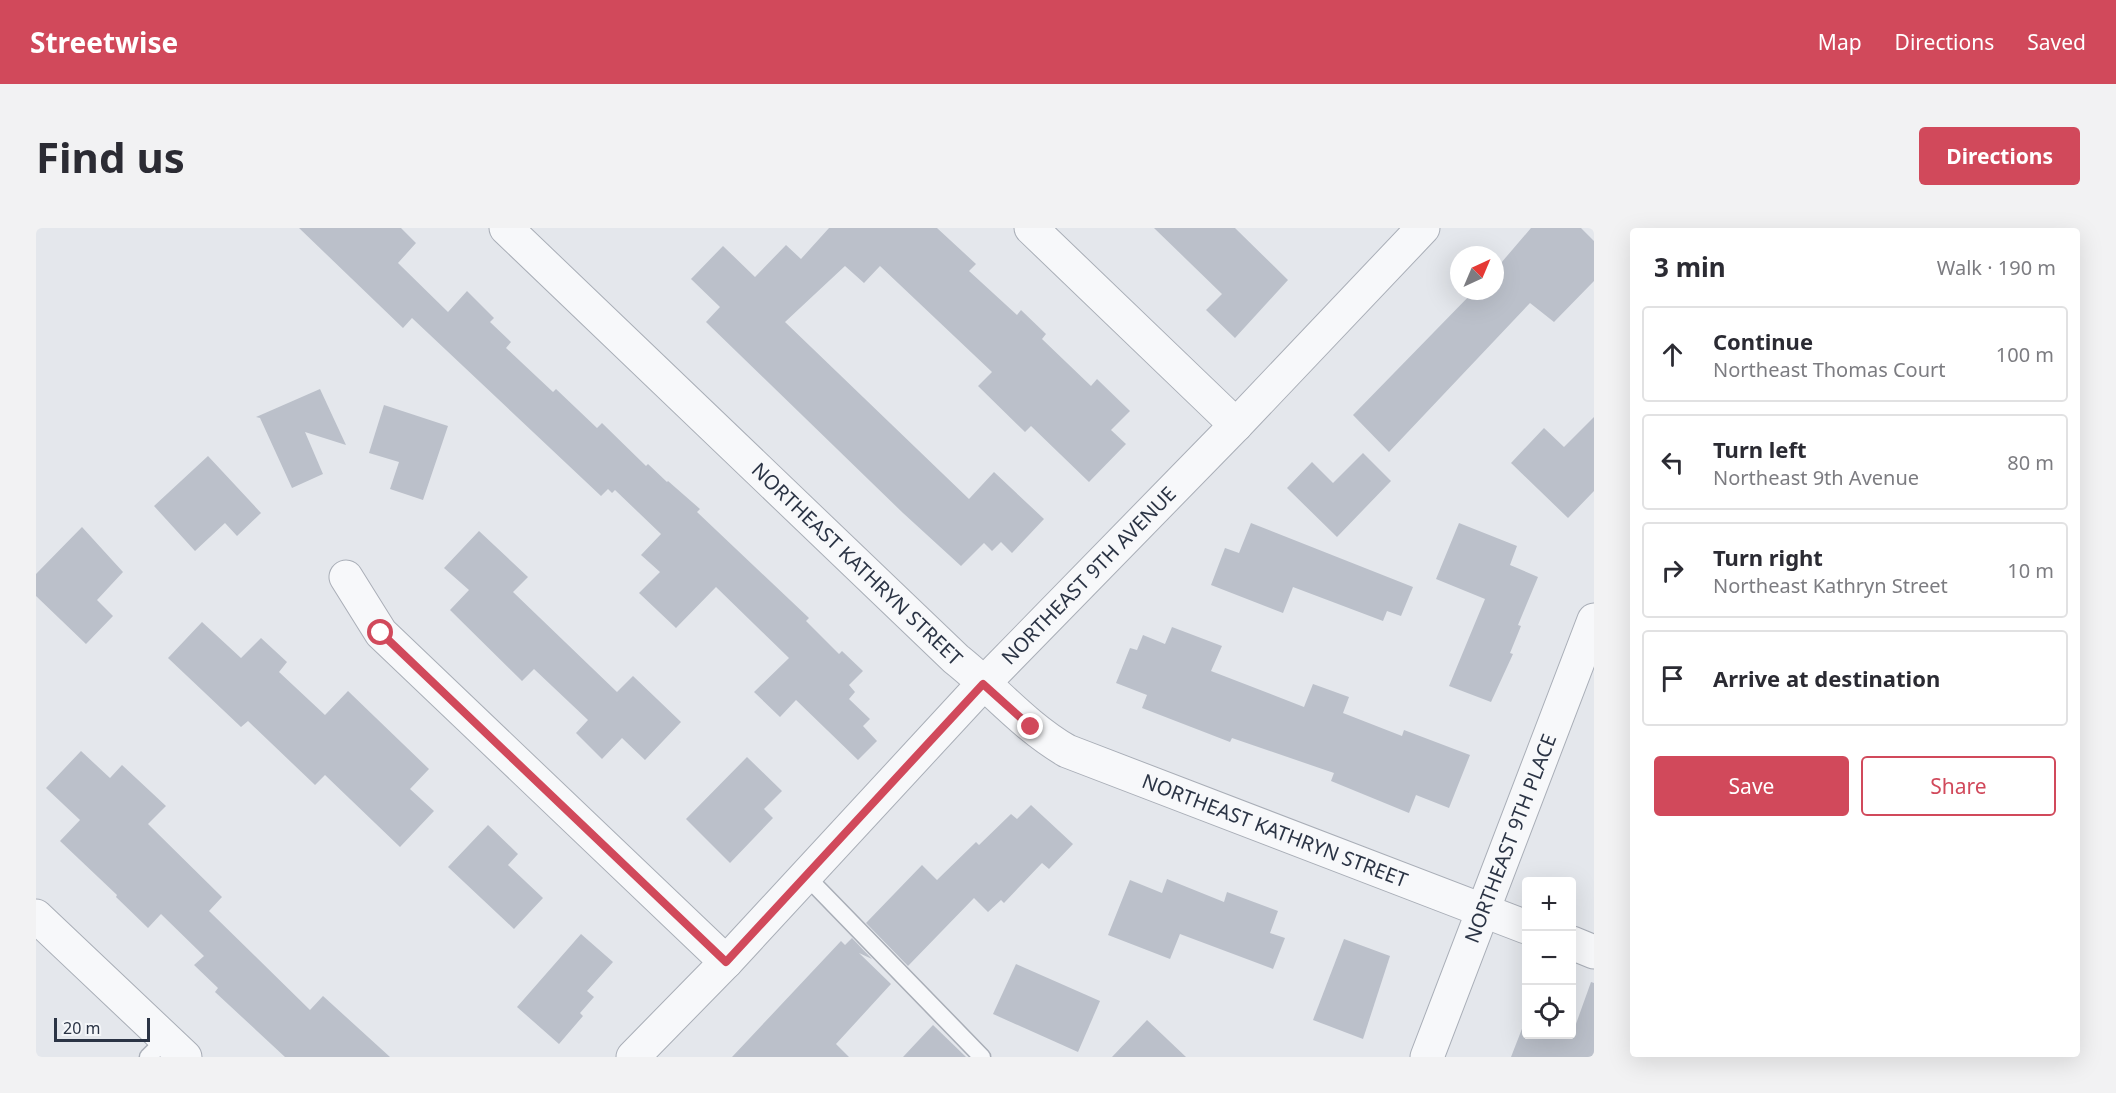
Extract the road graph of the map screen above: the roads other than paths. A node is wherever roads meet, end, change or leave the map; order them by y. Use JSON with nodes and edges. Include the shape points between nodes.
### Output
{"nodes":[{"id":1,"x":506,"y":228,"type":"edge"},
{"id":2,"x":1031,"y":228,"type":"edge"},
{"id":3,"x":1423,"y":228,"type":"edge"},
{"id":4,"x":1236,"y":425,"type":"junction"},
{"id":5,"x":346,"y":577,"type":"dead end"},
{"id":6,"x":1594,"y":620,"type":"edge"},
{"id":7,"x":983,"y":684,"type":"junction"},
{"id":8,"x":806,"y":876,"type":"junction"},
{"id":9,"x":1482,"y":910,"type":"junction"},
{"id":10,"x":36,"y":916,"type":"edge"},
{"id":11,"x":1522,"y":925,"type":"edge"},
{"id":12,"x":1576,"y":945,"type":"edge"},
{"id":13,"x":1594,"y":952,"type":"edge"},
{"id":14,"x":726,"y":962,"type":"junction"},
{"id":15,"x":166,"y":1051,"type":"edge"},
{"id":16,"x":633,"y":1057,"type":"edge"},
{"id":17,"x":982,"y":1057,"type":"edge"},
{"id":18,"x":1427,"y":1057,"type":"edge"}],
"edges":[{"from":1,"to":7,"type":"street","name":"NORTHEAST KATHRYN STREET"},
{"from":2,"to":4,"type":"street"},
{"from":3,"to":4,"type":"street","name":"NORTHEAST 9TH AVENUE"},
{"from":4,"to":7,"type":"street","name":"NORTHEAST 9TH AVENUE"},
{"from":5,"to":14,"type":"street","via":[[381,633]]},
{"from":6,"to":9,"type":"street","name":"NORTHEAST 9TH PLACE"},
{"from":7,"to":8,"type":"street","name":"NORTHEAST 9TH AVENUE"},
{"from":7,"to":9,"type":"street","name":"NORTHEAST KATHRYN STREET","via":[[1031,727],[1067,751]]},
{"from":8,"to":14,"type":"street","name":"NORTHEAST 9TH AVENUE"},
{"from":8,"to":17,"type":"lane"},
{"from":9,"to":11,"type":"street","name":"NORTHEAST KATHRYN STREET"},
{"from":9,"to":18,"type":"street","name":"NORTHEAST 9TH PLACE"},
{"from":10,"to":15,"type":"street"},
{"from":12,"to":13,"type":"street"},
{"from":14,"to":16,"type":"street","name":"NORTHEAST 9TH AVENUE"}]}
